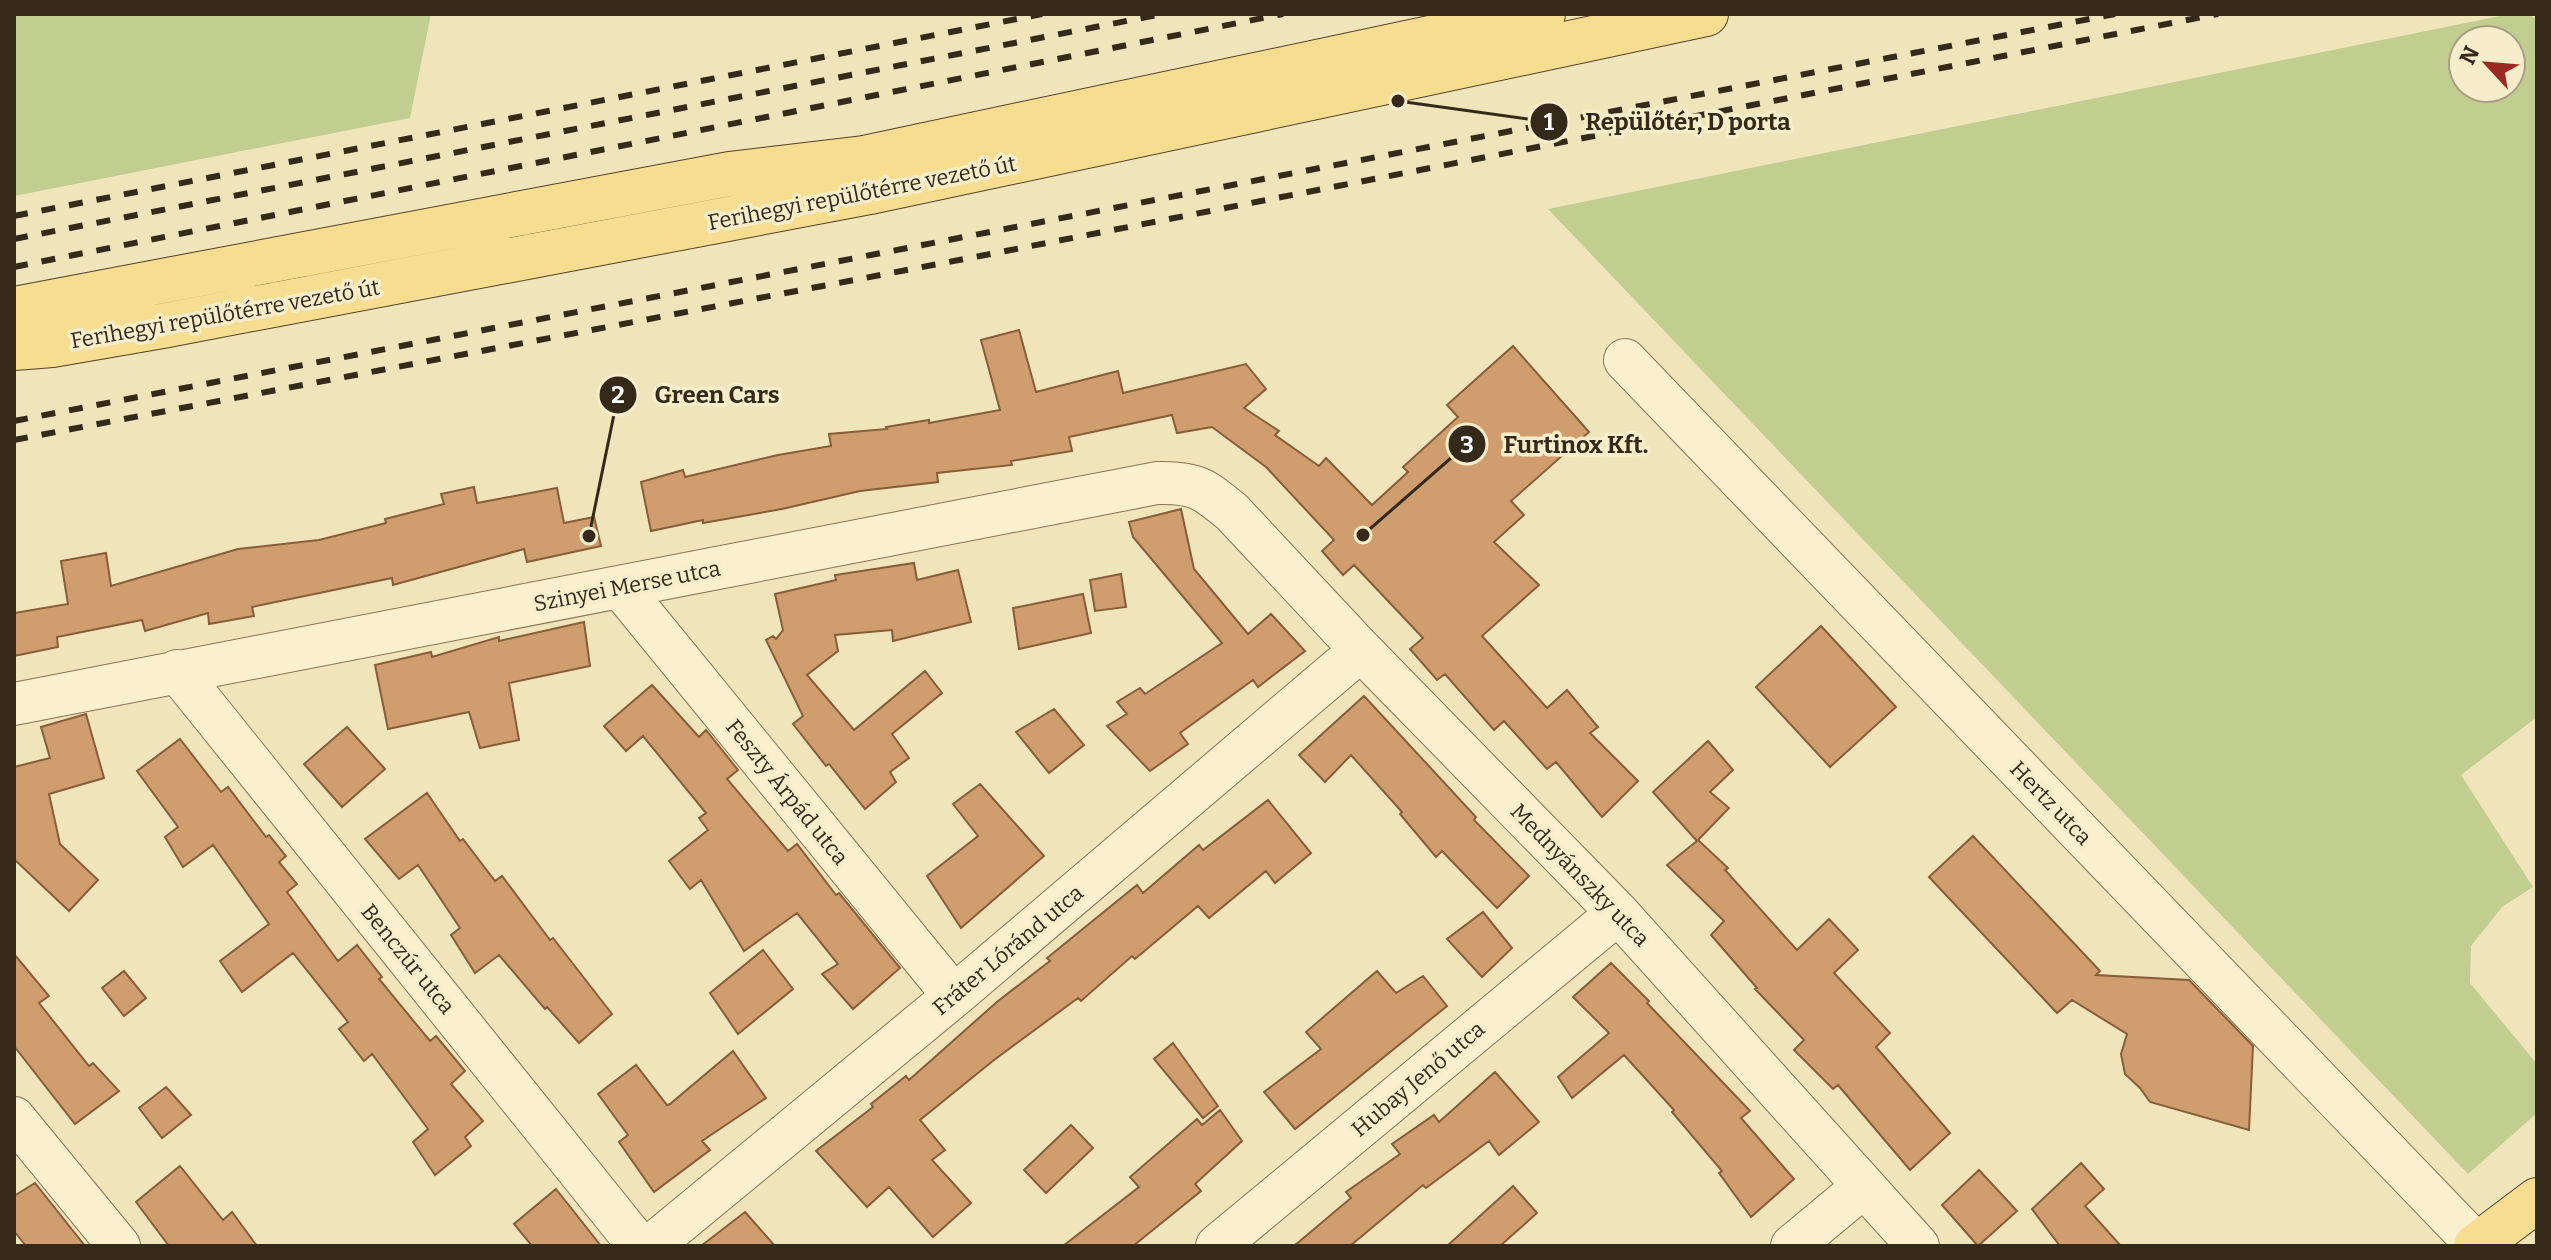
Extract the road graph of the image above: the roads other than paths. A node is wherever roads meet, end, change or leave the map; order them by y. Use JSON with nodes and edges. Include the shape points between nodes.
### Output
{"nodes":[{"id":1,"x":1543,"y":14,"type":"edge"},
{"id":2,"x":1706,"y":14,"type":"edge"},
{"id":3,"x":14,"y":309,"type":"edge"},
{"id":4,"x":14,"y":348,"type":"edge"},
{"id":5,"x":1625,"y":360,"type":"dead end"},
{"id":6,"x":1232,"y":512,"type":"joint"},
{"id":7,"x":621,"y":588,"type":"junction"},
{"id":8,"x":1361,"y":650,"type":"junction"},
{"id":9,"x":177,"y":671,"type":"junction"},
{"id":10,"x":14,"y":704,"type":"edge"},
{"id":11,"x":1618,"y":913,"type":"junction"},
{"id":12,"x":954,"y":996,"type":"junction"},
{"id":13,"x":14,"y":1118,"type":"edge"},
{"id":14,"x":1863,"y":1187,"type":"junction"},
{"id":15,"x":2537,"y":1200,"type":"edge"},
{"id":16,"x":119,"y":1246,"type":"edge"},
{"id":17,"x":639,"y":1246,"type":"edge"},
{"id":18,"x":651,"y":1246,"type":"edge"},
{"id":19,"x":1217,"y":1246,"type":"edge"},
{"id":20,"x":1792,"y":1246,"type":"edge"},
{"id":21,"x":1918,"y":1246,"type":"edge"},
{"id":22,"x":2477,"y":1246,"type":"edge"}],
"edges":[{"from":1,"to":3,"type":"main road","name":"Ferihegyi repülőtérre vezető út","via":[[864,158],[729,174]]},
{"from":2,"to":4,"type":"main road","name":"Ferihegyi repülőtérre vezető út","via":[[855,195],[178,324]]},
{"from":5,"to":22,"type":"street","name":"Hertz utca"},
{"from":6,"to":7,"type":"street","name":"Szinyei Merse utca","via":[[1208,492],[1185,483],[1157,483]]},
{"from":6,"to":8,"type":"street","name":"Mednyánszky utca"},
{"from":7,"to":9,"type":"street","name":"Szinyei Merse utca"},
{"from":7,"to":12,"type":"street","name":"Feszty Árpád utca"},
{"from":8,"to":11,"type":"street","name":"Mednyánszky utca"},
{"from":8,"to":12,"type":"street","name":"Fráter Lóránd utca"},
{"from":9,"to":10,"type":"street","name":"Szinyei Merse utca"},
{"from":9,"to":17,"type":"street","name":"Benczúr utca"},
{"from":11,"to":14,"type":"street","name":"Mednyánszky utca"},
{"from":11,"to":19,"type":"street","name":"Hubay Jenő utca"},
{"from":12,"to":18,"type":"street","name":"Fráter Lóránd utca"},
{"from":13,"to":16,"type":"street"},
{"from":14,"to":20,"type":"street"},
{"from":14,"to":21,"type":"street","name":"Mednyánszky utca"},
{"from":15,"to":22,"type":"main road"}]}
